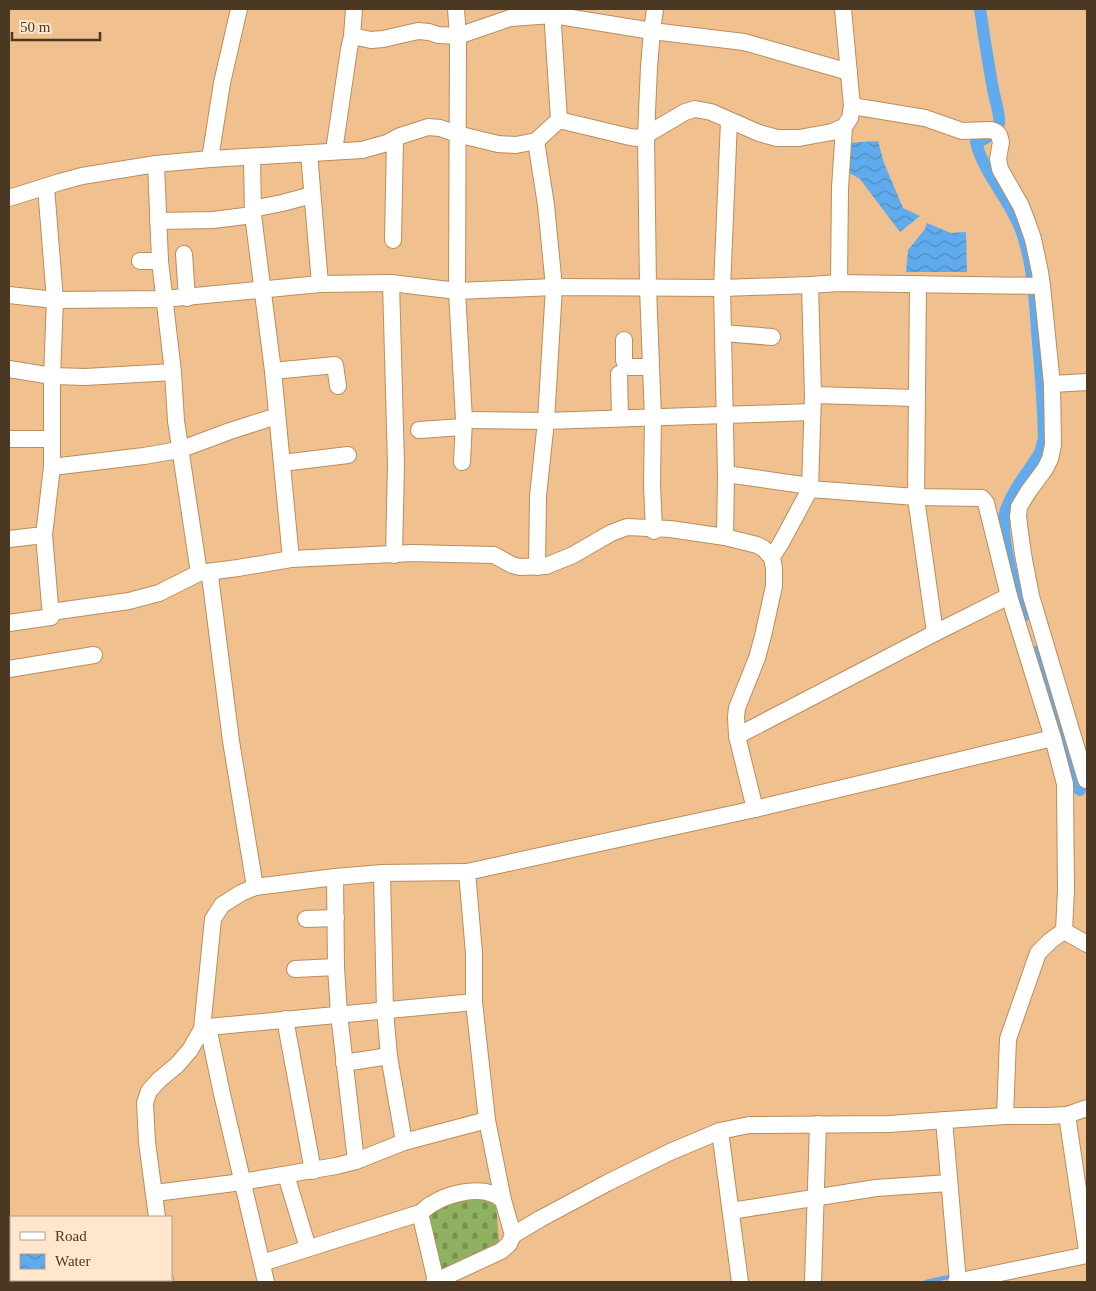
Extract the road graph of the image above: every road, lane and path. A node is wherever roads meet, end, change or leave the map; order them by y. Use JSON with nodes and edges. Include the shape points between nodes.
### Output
{"nodes":[{"id":1,"x":239,"y":9,"type":"edge"},
{"id":2,"x":354,"y":9,"type":"edge"},
{"id":3,"x":456,"y":9,"type":"edge"},
{"id":4,"x":655,"y":9,"type":"edge"},
{"id":5,"x":843,"y":9,"type":"edge"},
{"id":6,"x":552,"y":12,"type":"edge"},
{"id":7,"x":652,"y":31,"type":"junction"},
{"id":8,"x":352,"y":36,"type":"junction"},
{"id":9,"x":458,"y":36,"type":"junction"},
{"id":10,"x":849,"y":72,"type":"junction"},
{"id":11,"x":852,"y":106,"type":"junction"},
{"id":12,"x":559,"y":120,"type":"junction"},
{"id":13,"x":729,"y":121,"type":"junction"},
{"id":14,"x":844,"y":127,"type":"junction"},
{"id":15,"x":457,"y":134,"type":"junction"},
{"id":16,"x":646,"y":135,"type":"junction"},
{"id":17,"x":395,"y":139,"type":"junction"},
{"id":18,"x":536,"y":140,"type":"junction"},
{"id":19,"x":334,"y":151,"type":"junction"},
{"id":20,"x":309,"y":153,"type":"junction"},
{"id":21,"x":252,"y":156,"type":"junction"},
{"id":22,"x":210,"y":159,"type":"junction"},
{"id":23,"x":156,"y":164,"type":"junction"},
{"id":24,"x":46,"y":186,"type":"junction"},
{"id":25,"x":312,"y":195,"type":"junction"},
{"id":26,"x":9,"y":198,"type":"edge"},
{"id":27,"x":253,"y":212,"type":"junction"},
{"id":28,"x":158,"y":222,"type":"junction"},
{"id":29,"x":393,"y":240,"type":"dead end"},
{"id":30,"x":184,"y":254,"type":"dead end"},
{"id":31,"x":140,"y":261,"type":"dead end"},
{"id":32,"x":160,"y":261,"type":"junction"},
{"id":33,"x":391,"y":283,"type":"junction"},
{"id":34,"x":839,"y":283,"type":"junction"},
{"id":35,"x":320,"y":284,"type":"junction"},
{"id":36,"x":918,"y":284,"type":"junction"},
{"id":37,"x":810,"y":285,"type":"junction"},
{"id":38,"x":1042,"y":286,"type":"junction"},
{"id":39,"x":554,"y":287,"type":"junction"},
{"id":40,"x":648,"y":288,"type":"junction"},
{"id":41,"x":722,"y":288,"type":"junction"},
{"id":42,"x":262,"y":290,"type":"junction"},
{"id":43,"x":458,"y":291,"type":"junction"},
{"id":44,"x":9,"y":295,"type":"edge"},
{"id":45,"x":188,"y":298,"type":"junction"},
{"id":46,"x":164,"y":299,"type":"junction"},
{"id":47,"x":55,"y":300,"type":"junction"},
{"id":48,"x":723,"y":333,"type":"junction"},
{"id":49,"x":772,"y":337,"type":"dead end"},
{"id":50,"x":624,"y":340,"type":"dead end"},
{"id":51,"x":651,"y":367,"type":"junction"},
{"id":52,"x":9,"y":369,"type":"edge"},
{"id":53,"x":273,"y":371,"type":"junction"},
{"id":54,"x":173,"y":372,"type":"junction"},
{"id":55,"x":620,"y":374,"type":"dead end"},
{"id":56,"x":52,"y":376,"type":"junction"},
{"id":57,"x":1087,"y":382,"type":"edge"},
{"id":58,"x":1052,"y":384,"type":"junction"},
{"id":59,"x":338,"y":386,"type":"dead end"},
{"id":60,"x":813,"y":394,"type":"junction"},
{"id":61,"x":916,"y":398,"type":"junction"},
{"id":62,"x":812,"y":412,"type":"junction"},
{"id":63,"x":725,"y":414,"type":"junction"},
{"id":64,"x":277,"y":416,"type":"junction"},
{"id":65,"x":620,"y":418,"type":"junction"},
{"id":66,"x":654,"y":418,"type":"junction"},
{"id":67,"x":546,"y":421,"type":"junction"},
{"id":68,"x":463,"y":423,"type":"junction"},
{"id":69,"x":419,"y":430,"type":"dead end"},
{"id":70,"x":9,"y":439,"type":"edge"},
{"id":71,"x":52,"y":439,"type":"junction"},
{"id":72,"x":180,"y":450,"type":"junction"},
{"id":73,"x":348,"y":455,"type":"dead end"},
{"id":74,"x":462,"y":462,"type":"dead end"},
{"id":75,"x":282,"y":463,"type":"junction"},
{"id":76,"x":52,"y":467,"type":"junction"},
{"id":77,"x":726,"y":474,"type":"junction"},
{"id":78,"x":810,"y":488,"type":"junction"},
{"id":79,"x":916,"y":497,"type":"junction"},
{"id":80,"x":654,"y":530,"type":"junction"},
{"id":81,"x":44,"y":535,"type":"junction"},
{"id":82,"x":725,"y":537,"type":"junction"},
{"id":83,"x":9,"y":539,"type":"edge"},
{"id":84,"x":394,"y":554,"type":"junction"},
{"id":85,"x":772,"y":557,"type":"junction"},
{"id":86,"x":291,"y":559,"type":"junction"},
{"id":87,"x":537,"y":567,"type":"junction"},
{"id":88,"x":205,"y":572,"type":"junction"},
{"id":89,"x":1009,"y":596,"type":"junction"},
{"id":90,"x":51,"y":612,"type":"junction"},
{"id":91,"x":9,"y":623,"type":"edge"},
{"id":92,"x":935,"y":633,"type":"junction"},
{"id":93,"x":94,"y":655,"type":"dead end"},
{"id":94,"x":9,"y":669,"type":"edge"},
{"id":95,"x":737,"y":736,"type":"junction"},
{"id":96,"x":1053,"y":738,"type":"junction"},
{"id":97,"x":1086,"y":780,"type":"edge"},
{"id":98,"x":1065,"y":784,"type":"junction"},
{"id":99,"x":755,"y":809,"type":"junction"},
{"id":100,"x":468,"y":872,"type":"junction"},
{"id":101,"x":382,"y":873,"type":"junction"},
{"id":102,"x":335,"y":877,"type":"junction"},
{"id":103,"x":255,"y":887,"type":"junction"},
{"id":104,"x":336,"y":918,"type":"junction"},
{"id":105,"x":306,"y":919,"type":"dead end"},
{"id":106,"x":1064,"y":931,"type":"junction"},
{"id":107,"x":1087,"y":944,"type":"edge"},
{"id":108,"x":336,"y":967,"type":"junction"},
{"id":109,"x":294,"y":969,"type":"dead end"},
{"id":110,"x":474,"y":1002,"type":"junction"},
{"id":111,"x":385,"y":1010,"type":"junction"},
{"id":112,"x":339,"y":1014,"type":"junction"},
{"id":113,"x":285,"y":1019,"type":"junction"},
{"id":114,"x":205,"y":1028,"type":"junction"},
{"id":115,"x":389,"y":1056,"type":"junction"},
{"id":116,"x":344,"y":1063,"type":"junction"},
{"id":117,"x":1087,"y":1108,"type":"edge"},
{"id":118,"x":1067,"y":1115,"type":"junction"},
{"id":119,"x":1005,"y":1116,"type":"junction"},
{"id":120,"x":486,"y":1120,"type":"junction"},
{"id":121,"x":944,"y":1120,"type":"junction"},
{"id":122,"x":818,"y":1124,"type":"junction"},
{"id":123,"x":720,"y":1131,"type":"junction"},
{"id":124,"x":404,"y":1142,"type":"junction"},
{"id":125,"x":356,"y":1161,"type":"junction"},
{"id":126,"x":313,"y":1170,"type":"junction"},
{"id":127,"x":286,"y":1175,"type":"junction"},
{"id":128,"x":242,"y":1182,"type":"junction"},
{"id":129,"x":949,"y":1183,"type":"junction"},
{"id":130,"x":154,"y":1192,"type":"junction"},
{"id":131,"x":815,"y":1197,"type":"junction"},
{"id":132,"x":504,"y":1200,"type":"junction"},
{"id":133,"x":731,"y":1211,"type":"junction"},
{"id":134,"x":420,"y":1214,"type":"junction"},
{"id":135,"x":158,"y":1216,"type":"edge"},
{"id":136,"x":513,"y":1235,"type":"junction"},
{"id":137,"x":308,"y":1248,"type":"junction"},
{"id":138,"x":1087,"y":1250,"type":"edge"},
{"id":139,"x":1087,"y":1255,"type":"edge"},
{"id":140,"x":262,"y":1263,"type":"junction"},
{"id":141,"x":266,"y":1282,"type":"edge"},
{"id":142,"x":435,"y":1282,"type":"edge"},
{"id":143,"x":740,"y":1282,"type":"edge"},
{"id":144,"x":813,"y":1282,"type":"edge"},
{"id":145,"x":957,"y":1282,"type":"edge"}],
"edges":[{"from":1,"to":22,"type":"street","via":[[222,83]]},
{"from":2,"to":8,"type":"street"},
{"from":3,"to":9,"type":"street"},
{"from":4,"to":7,"type":"street"},
{"from":5,"to":10,"type":"street"},
{"from":6,"to":7,"type":"street"},
{"from":6,"to":9,"type":"street","via":[[510,18]]},
{"from":6,"to":12,"type":"street"},
{"from":7,"to":10,"type":"street","via":[[744,42]]},
{"from":7,"to":16,"type":"street"},
{"from":8,"to":9,"type":"street","via":[[382,40],[418,31]]},
{"from":8,"to":19,"type":"street"},
{"from":9,"to":15,"type":"street"},
{"from":10,"to":11,"type":"street"},
{"from":11,"to":14,"type":"street"},
{"from":11,"to":38,"type":"street","via":[[924,118],[962,131],[996,132],[1001,142],[1000,170],[1026,219]]},
{"from":12,"to":16,"type":"street","via":[[630,137]]},
{"from":12,"to":18,"type":"street"},
{"from":13,"to":14,"type":"street","via":[[777,138],[799,138]]},
{"from":13,"to":16,"type":"street","via":[[695,109]]},
{"from":13,"to":41,"type":"street"},
{"from":14,"to":34,"type":"street"},
{"from":15,"to":17,"type":"street","via":[[428,127]]},
{"from":15,"to":18,"type":"street","via":[[498,144],[516,145]]},
{"from":15,"to":43,"type":"street"},
{"from":16,"to":40,"type":"street"},
{"from":17,"to":19,"type":"street","via":[[362,150]]},
{"from":17,"to":29,"type":"street"},
{"from":18,"to":39,"type":"street"},
{"from":19,"to":20,"type":"street"},
{"from":20,"to":21,"type":"street"},
{"from":20,"to":25,"type":"street"},
{"from":21,"to":22,"type":"street"},
{"from":21,"to":27,"type":"street"},
{"from":22,"to":23,"type":"street"},
{"from":23,"to":24,"type":"street","via":[[82,176]]},
{"from":23,"to":28,"type":"street"},
{"from":24,"to":26,"type":"street"},
{"from":24,"to":47,"type":"street"},
{"from":25,"to":27,"type":"street"},
{"from":25,"to":35,"type":"street"},
{"from":27,"to":28,"type":"street","via":[[213,220]]},
{"from":27,"to":42,"type":"street"},
{"from":28,"to":32,"type":"street"},
{"from":30,"to":45,"type":"street"},
{"from":31,"to":32,"type":"street"},
{"from":32,"to":46,"type":"street"},
{"from":33,"to":35,"type":"street"},
{"from":33,"to":43,"type":"street"},
{"from":33,"to":84,"type":"street","via":[[396,464]]},
{"from":34,"to":36,"type":"street"},
{"from":34,"to":37,"type":"street"},
{"from":35,"to":42,"type":"street"},
{"from":36,"to":38,"type":"street"},
{"from":36,"to":61,"type":"street"},
{"from":37,"to":41,"type":"street"},
{"from":37,"to":60,"type":"street"},
{"from":38,"to":58,"type":"street"},
{"from":39,"to":40,"type":"street"},
{"from":39,"to":43,"type":"street"},
{"from":39,"to":67,"type":"street"},
{"from":40,"to":41,"type":"street"},
{"from":40,"to":51,"type":"street"},
{"from":41,"to":48,"type":"street"},
{"from":42,"to":45,"type":"street"},
{"from":42,"to":53,"type":"street"},
{"from":43,"to":68,"type":"street"},
{"from":44,"to":47,"type":"street"},
{"from":45,"to":46,"type":"street"},
{"from":46,"to":47,"type":"street"},
{"from":46,"to":54,"type":"street"},
{"from":47,"to":56,"type":"street"},
{"from":48,"to":49,"type":"street"},
{"from":48,"to":63,"type":"street"},
{"from":50,"to":51,"type":"street","via":[[626,365]]},
{"from":51,"to":66,"type":"street"},
{"from":52,"to":56,"type":"street"},
{"from":53,"to":59,"type":"street","via":[[335,365]]},
{"from":53,"to":64,"type":"street"},
{"from":54,"to":56,"type":"street"},
{"from":54,"to":72,"type":"street"},
{"from":55,"to":65,"type":"street"},
{"from":56,"to":71,"type":"street"},
{"from":57,"to":58,"type":"street"},
{"from":58,"to":97,"type":"street","via":[[1050,459],[1019,507],[1018,517],[1031,596]]},
{"from":60,"to":61,"type":"street"},
{"from":60,"to":62,"type":"street"},
{"from":61,"to":79,"type":"street"},
{"from":62,"to":63,"type":"street"},
{"from":62,"to":78,"type":"street"},
{"from":63,"to":66,"type":"street"},
{"from":63,"to":77,"type":"street"},
{"from":64,"to":72,"type":"street"},
{"from":64,"to":75,"type":"street"},
{"from":65,"to":66,"type":"street"},
{"from":65,"to":67,"type":"street"},
{"from":66,"to":80,"type":"street"},
{"from":67,"to":68,"type":"street"},
{"from":67,"to":87,"type":"street","via":[[538,496]]},
{"from":68,"to":69,"type":"street"},
{"from":68,"to":74,"type":"street"},
{"from":70,"to":71,"type":"street"},
{"from":71,"to":76,"type":"street"},
{"from":72,"to":76,"type":"street"},
{"from":72,"to":88,"type":"street"},
{"from":73,"to":75,"type":"street"},
{"from":75,"to":86,"type":"street"},
{"from":76,"to":81,"type":"street"},
{"from":77,"to":78,"type":"street"},
{"from":77,"to":82,"type":"street"},
{"from":78,"to":79,"type":"street"},
{"from":78,"to":85,"type":"street"},
{"from":79,"to":89,"type":"street","via":[[982,498],[986,502]]},
{"from":79,"to":92,"type":"street"},
{"from":80,"to":82,"type":"street","via":[[670,528]]},
{"from":80,"to":87,"type":"street","via":[[621,528],[573,555]]},
{"from":81,"to":83,"type":"street"},
{"from":81,"to":90,"type":"street"},
{"from":82,"to":85,"type":"street","via":[[756,545]]},
{"from":84,"to":86,"type":"street"},
{"from":84,"to":87,"type":"street","via":[[494,556],[512,566]]},
{"from":85,"to":95,"type":"street","via":[[774,586],[761,643],[738,708]]},
{"from":86,"to":88,"type":"street"},
{"from":88,"to":90,"type":"street","via":[[150,596]]},
{"from":88,"to":103,"type":"street","via":[[210,576],[231,741]]},
{"from":89,"to":92,"type":"street"},
{"from":89,"to":96,"type":"street"},
{"from":90,"to":91,"type":"street","via":[[52,617]]},
{"from":92,"to":95,"type":"street"},
{"from":93,"to":94,"type":"street"},
{"from":95,"to":99,"type":"street"},
{"from":96,"to":98,"type":"street"},
{"from":96,"to":99,"type":"street"},
{"from":97,"to":98,"type":"street"},
{"from":98,"to":106,"type":"street"},
{"from":99,"to":100,"type":"street"},
{"from":100,"to":101,"type":"street"},
{"from":100,"to":110,"type":"street"},
{"from":101,"to":102,"type":"street"},
{"from":101,"to":111,"type":"street"},
{"from":102,"to":103,"type":"street"},
{"from":102,"to":104,"type":"street"},
{"from":103,"to":114,"type":"street","via":[[222,905],[213,919]]},
{"from":104,"to":105,"type":"street"},
{"from":104,"to":108,"type":"street"},
{"from":106,"to":107,"type":"street"},
{"from":106,"to":119,"type":"street","via":[[1038,953],[1010,1032]]},
{"from":108,"to":109,"type":"street"},
{"from":108,"to":112,"type":"street"},
{"from":110,"to":111,"type":"street"},
{"from":110,"to":120,"type":"street"},
{"from":111,"to":112,"type":"street"},
{"from":111,"to":115,"type":"street"},
{"from":112,"to":113,"type":"street"},
{"from":112,"to":116,"type":"street"},
{"from":113,"to":114,"type":"street"},
{"from":113,"to":126,"type":"street"},
{"from":114,"to":128,"type":"street"},
{"from":114,"to":130,"type":"street","via":[[177,1066],[149,1091],[145,1103]]},
{"from":115,"to":116,"type":"street"},
{"from":115,"to":124,"type":"street"},
{"from":116,"to":125,"type":"street"},
{"from":117,"to":118,"type":"street"},
{"from":118,"to":119,"type":"street"},
{"from":118,"to":138,"type":"street"},
{"from":119,"to":121,"type":"street"},
{"from":120,"to":124,"type":"street"},
{"from":120,"to":132,"type":"street"},
{"from":121,"to":122,"type":"street"},
{"from":121,"to":129,"type":"street"},
{"from":122,"to":123,"type":"street","via":[[749,1125]]},
{"from":122,"to":131,"type":"street"},
{"from":123,"to":133,"type":"street"},
{"from":123,"to":136,"type":"street","via":[[615,1179]]},
{"from":124,"to":125,"type":"street"},
{"from":125,"to":126,"type":"street"},
{"from":126,"to":127,"type":"street"},
{"from":127,"to":128,"type":"street"},
{"from":127,"to":137,"type":"street"},
{"from":128,"to":130,"type":"street"},
{"from":128,"to":140,"type":"street"},
{"from":129,"to":131,"type":"street","via":[[876,1188]]},
{"from":129,"to":145,"type":"street"},
{"from":130,"to":135,"type":"street"},
{"from":131,"to":133,"type":"street"},
{"from":131,"to":144,"type":"street"},
{"from":132,"to":134,"type":"street","via":[[488,1192],[467,1192],[442,1198]]},
{"from":132,"to":136,"type":"street"},
{"from":133,"to":143,"type":"street"},
{"from":134,"to":137,"type":"street"},
{"from":134,"to":142,"type":"street"},
{"from":136,"to":142,"type":"street","via":[[509,1244],[500,1251]]},
{"from":137,"to":140,"type":"street"},
{"from":139,"to":145,"type":"street"},
{"from":140,"to":141,"type":"street"}]}
